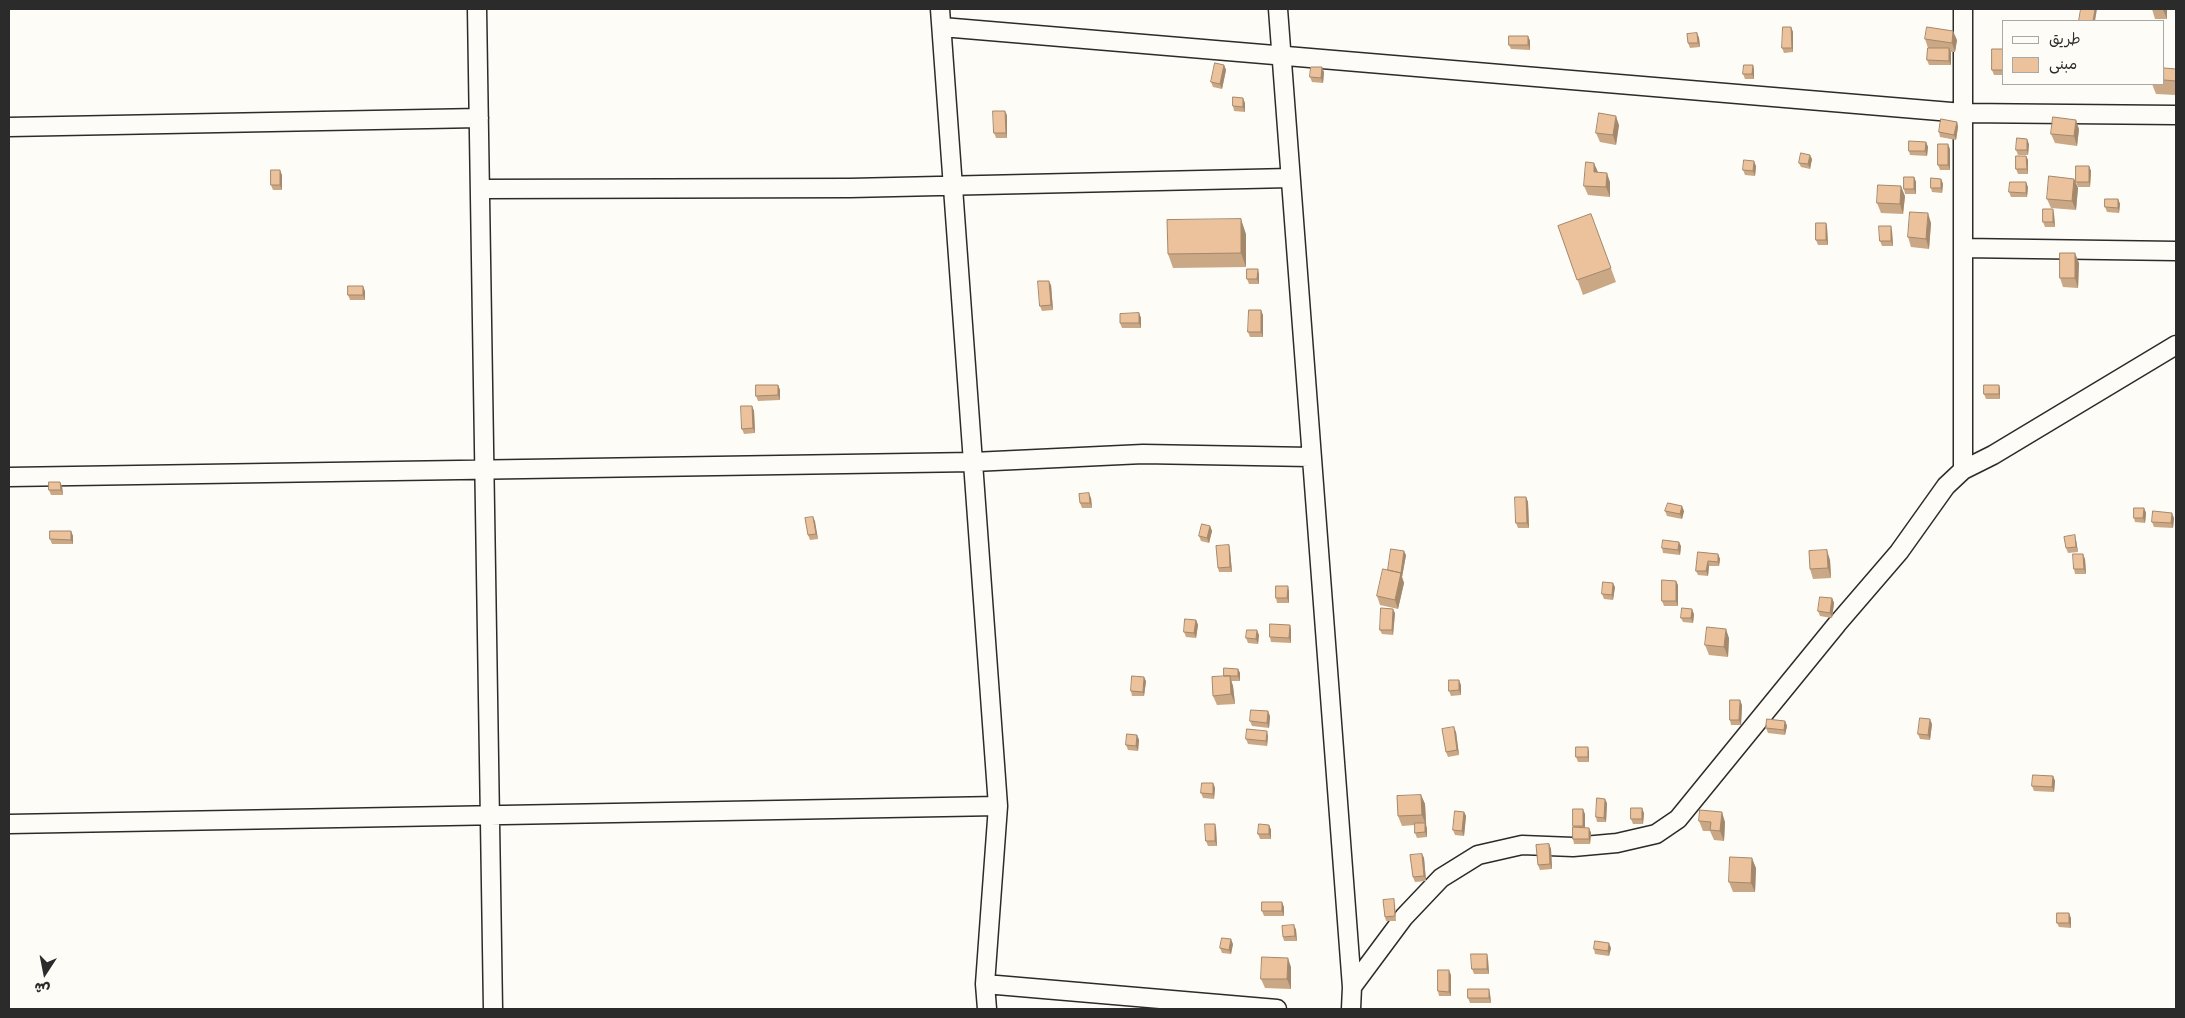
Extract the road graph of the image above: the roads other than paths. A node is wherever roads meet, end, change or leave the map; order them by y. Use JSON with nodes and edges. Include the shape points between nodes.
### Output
{"nodes":[{"id":1,"x":477,"y":9,"type":"edge"},
{"id":2,"x":940,"y":9,"type":"edge"},
{"id":3,"x":1278,"y":9,"type":"edge"},
{"id":4,"x":1963,"y":9,"type":"edge"},
{"id":5,"x":942,"y":27,"type":"junction"},
{"id":6,"x":1281,"y":55,"type":"junction"},
{"id":7,"x":1963,"y":113,"type":"junction"},
{"id":8,"x":2176,"y":115,"type":"edge"},
{"id":9,"x":479,"y":118,"type":"junction"},
{"id":10,"x":9,"y":127,"type":"edge"},
{"id":11,"x":1290,"y":178,"type":"junction"},
{"id":12,"x":953,"y":186,"type":"junction"},
{"id":13,"x":480,"y":189,"type":"junction"},
{"id":14,"x":1963,"y":248,"type":"junction"},
{"id":15,"x":2176,"y":251,"type":"edge"},
{"id":16,"x":2176,"y":345,"type":"edge"},
{"id":17,"x":1310,"y":457,"type":"junction"},
{"id":18,"x":973,"y":462,"type":"junction"},
{"id":19,"x":484,"y":470,"type":"junction"},
{"id":20,"x":1963,"y":470,"type":"junction"},
{"id":21,"x":9,"y":477,"type":"edge"},
{"id":22,"x":998,"y":806,"type":"junction"},
{"id":23,"x":490,"y":815,"type":"junction"},
{"id":24,"x":9,"y":824,"type":"edge"},
{"id":25,"x":985,"y":984,"type":"junction"},
{"id":26,"x":1352,"y":988,"type":"junction"},
{"id":27,"x":493,"y":1009,"type":"edge"},
{"id":28,"x":987,"y":1009,"type":"edge"},
{"id":29,"x":1276,"y":1009,"type":"edge"},
{"id":30,"x":1351,"y":1009,"type":"edge"}],
"edges":[{"from":1,"to":9,"type":"street"},
{"from":2,"to":5,"type":"street"},
{"from":3,"to":6,"type":"street"},
{"from":4,"to":7,"type":"street"},
{"from":5,"to":6,"type":"street"},
{"from":5,"to":12,"type":"street"},
{"from":6,"to":7,"type":"street"},
{"from":6,"to":11,"type":"street"},
{"from":7,"to":8,"type":"street"},
{"from":7,"to":14,"type":"street"},
{"from":9,"to":10,"type":"street"},
{"from":9,"to":13,"type":"street"},
{"from":11,"to":12,"type":"street"},
{"from":11,"to":17,"type":"street"},
{"from":12,"to":13,"type":"street"},
{"from":12,"to":18,"type":"street"},
{"from":13,"to":19,"type":"street"},
{"from":14,"to":15,"type":"street"},
{"from":14,"to":20,"type":"street"},
{"from":16,"to":20,"type":"street"},
{"from":17,"to":18,"type":"street","via":[[1143,454]]},
{"from":17,"to":26,"type":"street"},
{"from":18,"to":19,"type":"street"},
{"from":18,"to":22,"type":"street"},
{"from":19,"to":21,"type":"street"},
{"from":19,"to":23,"type":"street"},
{"from":20,"to":26,"type":"street","via":[[1946,486],[1899,552],[1678,820],[1656,834],[1618,843],[1522,845],[1478,855],[1441,878],[1404,917]]},
{"from":22,"to":23,"type":"street"},
{"from":22,"to":25,"type":"street"},
{"from":23,"to":24,"type":"street"},
{"from":23,"to":27,"type":"street"},
{"from":25,"to":28,"type":"street"},
{"from":25,"to":29,"type":"street"},
{"from":26,"to":30,"type":"street"}]}
